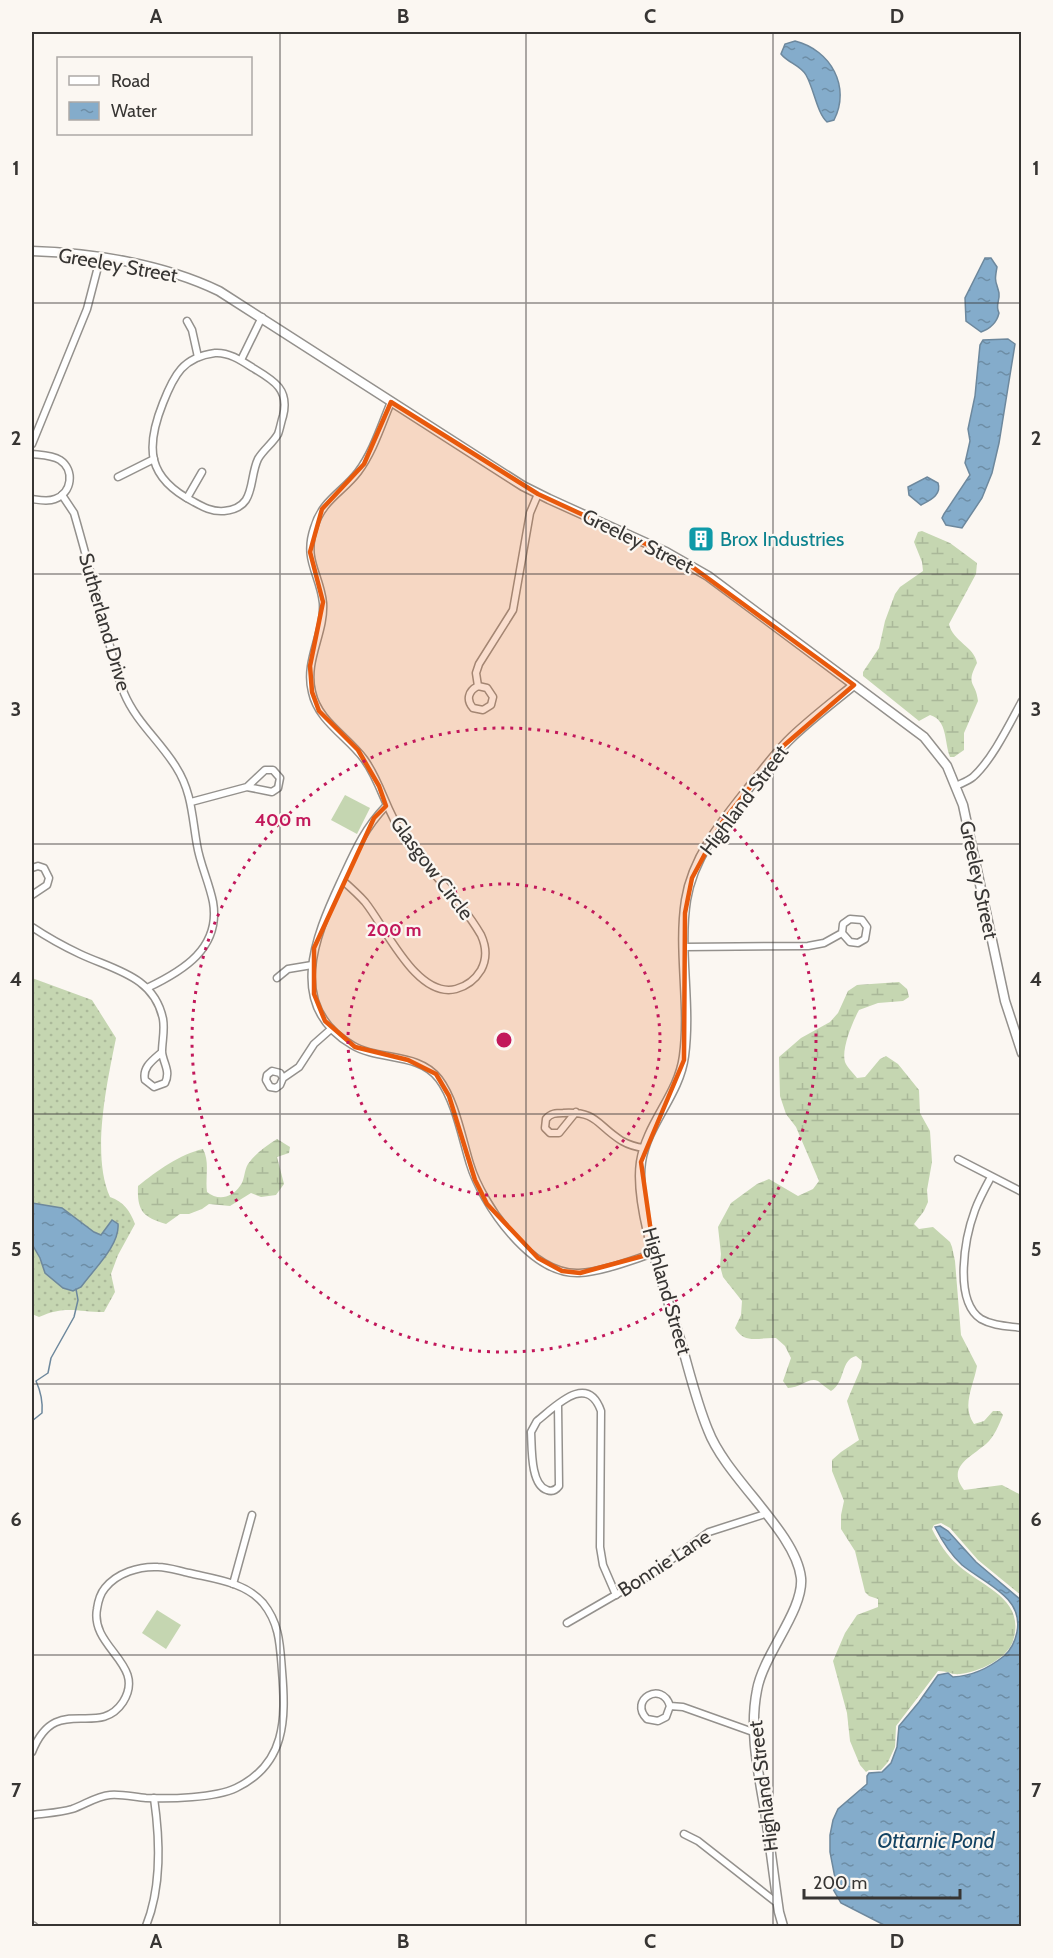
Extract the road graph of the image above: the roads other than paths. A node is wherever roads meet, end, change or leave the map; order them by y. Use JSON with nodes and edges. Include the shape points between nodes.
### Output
{"nodes":[{"id":1,"x":32,"y":251,"type":"edge"},
{"id":2,"x":100,"y":259,"type":"junction"},
{"id":3,"x":262,"y":317,"type":"junction"},
{"id":4,"x":187,"y":321,"type":"dead end"},
{"id":5,"x":198,"y":357,"type":"junction"},
{"id":6,"x":241,"y":360,"type":"junction"},
{"id":7,"x":391,"y":402,"type":"junction"},
{"id":8,"x":32,"y":444,"type":"edge"},
{"id":9,"x":32,"y":454,"type":"edge"},
{"id":10,"x":154,"y":459,"type":"junction"},
{"id":11,"x":202,"y":472,"type":"dead end"},
{"id":12,"x":118,"y":477,"type":"dead end"},
{"id":13,"x":538,"y":494,"type":"junction"},
{"id":14,"x":62,"y":495,"type":"junction"},
{"id":15,"x":32,"y":498,"type":"edge"},
{"id":16,"x":187,"y":498,"type":"junction"},
{"id":17,"x":854,"y":685,"type":"junction"},
{"id":18,"x":478,"y":686,"type":"junction"},
{"id":19,"x":1022,"y":701,"type":"edge"},
{"id":20,"x":956,"y":786,"type":"junction"},
{"id":21,"x":247,"y":788,"type":"junction"},
{"id":22,"x":191,"y":802,"type":"junction"},
{"id":23,"x":386,"y":806,"type":"junction"},
{"id":24,"x":32,"y":868,"type":"edge"},
{"id":25,"x":342,"y":880,"type":"junction"},
{"id":26,"x":32,"y":895,"type":"edge"},
{"id":27,"x":32,"y":927,"type":"edge"},
{"id":28,"x":842,"y":933,"type":"junction"},
{"id":29,"x":684,"y":947,"type":"junction"},
{"id":30,"x":312,"y":964,"type":"junction"},
{"id":31,"x":277,"y":978,"type":"dead end"},
{"id":32,"x":147,"y":988,"type":"junction"},
{"id":33,"x":331,"y":1029,"type":"junction"},
{"id":34,"x":162,"y":1052,"type":"junction"},
{"id":35,"x":1022,"y":1053,"type":"edge"},
{"id":36,"x":283,"y":1078,"type":"dead end"},
{"id":37,"x":576,"y":1112,"type":"junction"},
{"id":38,"x":645,"y":1149,"type":"junction"},
{"id":39,"x":958,"y":1160,"type":"dead end"},
{"id":40,"x":991,"y":1177,"type":"junction"},
{"id":41,"x":1022,"y":1192,"type":"edge"},
{"id":42,"x":654,"y":1253,"type":"junction"},
{"id":43,"x":1022,"y":1328,"type":"edge"},
{"id":44,"x":558,"y":1405,"type":"junction"},
{"id":45,"x":765,"y":1514,"type":"junction"},
{"id":46,"x":252,"y":1515,"type":"dead end"},
{"id":47,"x":233,"y":1584,"type":"junction"},
{"id":48,"x":616,"y":1595,"type":"junction"},
{"id":49,"x":567,"y":1623,"type":"dead end"},
{"id":50,"x":670,"y":1706,"type":"junction"},
{"id":51,"x":753,"y":1732,"type":"junction"},
{"id":52,"x":32,"y":1752,"type":"edge"},
{"id":53,"x":154,"y":1798,"type":"junction"},
{"id":54,"x":32,"y":1815,"type":"edge"},
{"id":55,"x":684,"y":1834,"type":"dead end"},
{"id":56,"x":778,"y":1904,"type":"junction"},
{"id":57,"x":146,"y":1926,"type":"edge"},
{"id":58,"x":783,"y":1926,"type":"edge"}],
"edges":[{"from":1,"to":2,"type":"street","name":"Greeley Street"},
{"from":2,"to":3,"type":"street","name":"Greeley Street","via":[[185,277]]},
{"from":2,"to":8,"type":"street","via":[[87,309]]},
{"from":3,"to":6,"type":"street"},
{"from":3,"to":7,"type":"street","name":"Greeley Street"},
{"from":4,"to":5,"type":"street"},
{"from":5,"to":6,"type":"street","via":[[221,353]]},
{"from":5,"to":10,"type":"street","via":[[183,366],[172,380],[154,425]]},
{"from":6,"to":16,"type":"street","via":[[281,390],[285,406],[278,434],[259,458],[252,487],[242,503],[216,511]]},
{"from":7,"to":13,"type":"street","name":"Greeley Street"},
{"from":7,"to":23,"type":"street","name":"Glasgow Circle","via":[[364,464],[322,509],[313,530],[310,552],[323,602],[310,666],[315,703],[358,750]]},
{"from":9,"to":14,"type":"street","via":[[56,458],[66,465],[70,480]]},
{"from":10,"to":12,"type":"street"},
{"from":10,"to":16,"type":"street","via":[[167,483]]},
{"from":11,"to":16,"type":"street"},
{"from":13,"to":17,"type":"street","name":"Greeley Street","via":[[687,563]]},
{"from":13,"to":18,"type":"street","via":[[530,513],[513,610],[479,663]]},
{"from":14,"to":15,"type":"street","via":[[51,500]]},
{"from":14,"to":22,"type":"street","name":"Sutherland Drive","via":[[74,513],[126,696],[145,728],[176,766]]},
{"from":17,"to":20,"type":"street","name":"Greeley Street","via":[[924,737],[940,756]]},
{"from":17,"to":29,"type":"street","name":"Highland Street","via":[[781,748],[707,845],[688,892]]},
{"from":18,"to":18,"type":"street","via":[[492,694],[492,703],[483,710],[475,709],[469,702],[470,693]]},
{"from":19,"to":20,"type":"street","via":[[978,771]]},
{"from":20,"to":35,"type":"street","name":"Greeley Street","via":[[1007,1009]]},
{"from":21,"to":21,"type":"street","via":[[266,770],[273,770],[280,778],[278,788],[272,792]]},
{"from":21,"to":22,"type":"street"},
{"from":22,"to":32,"type":"street","name":"Sutherland Drive","via":[[197,848],[212,900],[212,926],[196,957],[180,971]]},
{"from":23,"to":25,"type":"street","via":[[367,828]]},
{"from":23,"to":25,"type":"street","name":"Glasgow Circle","via":[[405,838],[481,935],[485,946],[483,967],[464,986],[453,990],[427,984],[365,902]]},
{"from":24,"to":26,"type":"street","via":[[44,868],[49,878],[47,885]]},
{"from":25,"to":30,"type":"street","via":[[322,923]]},
{"from":27,"to":32,"type":"street","via":[[81,954],[126,972]]},
{"from":28,"to":28,"type":"street","via":[[850,942],[858,943],[865,939],[867,927],[858,918],[850,918],[843,924]]},
{"from":28,"to":29,"type":"street","via":[[808,946]]},
{"from":29,"to":38,"type":"street","name":"Highland Street","via":[[684,1060],[677,1084]]},
{"from":30,"to":31,"type":"street","via":[[288,969]]},
{"from":30,"to":33,"type":"street","via":[[316,1001]]},
{"from":32,"to":34,"type":"street","via":[[163,1019]]},
{"from":33,"to":36,"type":"street","via":[[314,1044],[299,1067]]},
{"from":33,"to":42,"type":"street","via":[[355,1047],[408,1060],[436,1074],[449,1096],[475,1180],[487,1204],[522,1244],[546,1264],[580,1273]]},
{"from":34,"to":34,"type":"street","via":[[167,1079],[162,1085],[150,1086],[144,1072]]},
{"from":37,"to":37,"type":"street","via":[[559,1133],[550,1133],[545,1128],[551,1114]]},
{"from":37,"to":38,"type":"street","via":[[593,1117],[626,1143]]},
{"from":38,"to":42,"type":"street","name":"Highland Street","via":[[641,1179]]},
{"from":39,"to":40,"type":"street"},
{"from":40,"to":41,"type":"street"},
{"from":40,"to":43,"type":"street","via":[[972,1220],[963,1285],[965,1296],[986,1321]]},
{"from":42,"to":45,"type":"street","name":"Highland Street","via":[[711,1439],[723,1461]]},
{"from":44,"to":44,"type":"street","via":[[537,1421],[531,1432],[534,1473],[547,1491],[556,1489],[560,1481]]},
{"from":44,"to":48,"type":"street","via":[[568,1397],[584,1393],[593,1397],[601,1411],[600,1547]]},
{"from":45,"to":48,"type":"street","name":"Bonnie Lane","via":[[709,1532]]},
{"from":45,"to":51,"type":"street","name":"Highland Street","via":[[794,1556],[801,1586],[760,1676]]},
{"from":46,"to":47,"type":"street"},
{"from":47,"to":52,"type":"street","via":[[158,1566],[134,1570],[112,1581],[98,1601],[97,1626],[101,1638],[127,1671],[127,1695],[120,1706],[105,1716],[51,1724]]},
{"from":47,"to":53,"type":"street","via":[[261,1601],[280,1638],[284,1712],[276,1748],[263,1768],[234,1789],[211,1795]]},
{"from":48,"to":49,"type":"street","name":"Bonnie Lane"},
{"from":50,"to":50,"type":"street","via":[[664,1696],[653,1693],[645,1697],[641,1708],[646,1718],[658,1721],[666,1717]]},
{"from":50,"to":51,"type":"street","via":[[684,1707]]},
{"from":51,"to":56,"type":"street","name":"Highland Street"},
{"from":53,"to":54,"type":"street","via":[[106,1796],[73,1808]]},
{"from":53,"to":57,"type":"street","via":[[158,1881]]},
{"from":55,"to":56,"type":"street","via":[[698,1840]]},
{"from":56,"to":58,"type":"street","name":"Highland Street"}]}
